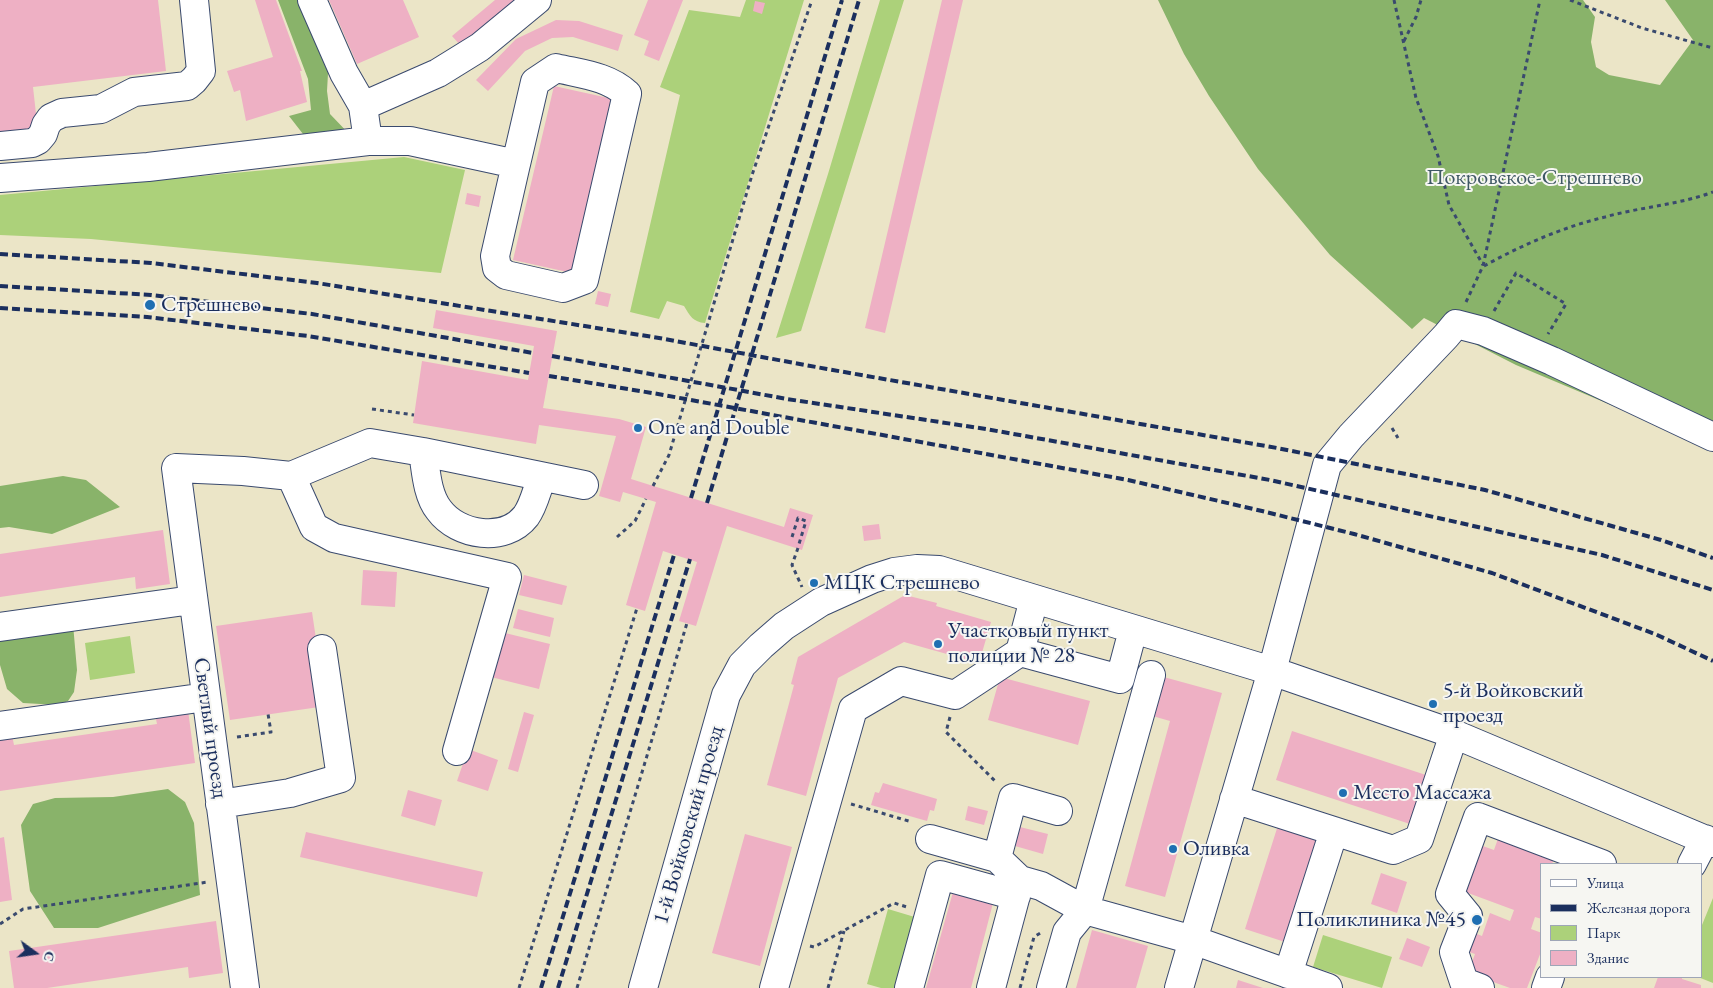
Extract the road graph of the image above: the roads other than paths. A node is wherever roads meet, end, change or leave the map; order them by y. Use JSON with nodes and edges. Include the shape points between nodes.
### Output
{"nodes":[{"id":1,"x":194,"y":0,"type":"edge"},
{"id":2,"x":312,"y":0,"type":"edge"},
{"id":3,"x":537,"y":0,"type":"edge"},
{"id":4,"x":363,"y":106,"type":"junction"},
{"id":5,"x":368,"y":141,"type":"junction"},
{"id":6,"x":0,"y":146,"type":"edge"},
{"id":7,"x":516,"y":164,"type":"junction"},
{"id":8,"x":0,"y":178,"type":"edge"},
{"id":9,"x":1713,"y":437,"type":"edge"},
{"id":10,"x":423,"y":452,"type":"junction"},
{"id":11,"x":291,"y":476,"type":"junction"},
{"id":12,"x":542,"y":477,"type":"junction"},
{"id":13,"x":584,"y":485,"type":"dead end"},
{"id":14,"x":1034,"y":599,"type":"junction"},
{"id":15,"x":192,"y":600,"type":"junction"},
{"id":16,"x":0,"y":627,"type":"edge"},
{"id":17,"x":1133,"y":630,"type":"junction"},
{"id":18,"x":322,"y":650,"type":"dead end"},
{"id":19,"x":1020,"y":652,"type":"junction"},
{"id":20,"x":1272,"y":672,"type":"junction"},
{"id":21,"x":1151,"y":675,"type":"dead end"},
{"id":22,"x":206,"y":697,"type":"junction"},
{"id":23,"x":0,"y":726,"type":"edge"},
{"id":24,"x":1454,"y":734,"type":"junction"},
{"id":25,"x":457,"y":751,"type":"dead end"},
{"id":26,"x":1234,"y":799,"type":"junction"},
{"id":27,"x":220,"y":804,"type":"junction"},
{"id":28,"x":1058,"y":811,"type":"dead end"},
{"id":29,"x":1334,"y":831,"type":"junction"},
{"id":30,"x":930,"y":839,"type":"road end"},
{"id":31,"x":1709,"y":841,"type":"edge"},
{"id":32,"x":997,"y":858,"type":"junction"},
{"id":33,"x":1599,"y":863,"type":"edge"},
{"id":34,"x":1693,"y":863,"type":"edge"},
{"id":35,"x":1018,"y":888,"type":"junction"},
{"id":36,"x":1085,"y":910,"type":"junction"},
{"id":37,"x":1193,"y":940,"type":"junction"},
{"id":38,"x":1288,"y":974,"type":"junction"},
{"id":39,"x":245,"y":988,"type":"edge"},
{"id":40,"x":643,"y":988,"type":"edge"},
{"id":41,"x":774,"y":988,"type":"edge"},
{"id":42,"x":909,"y":988,"type":"edge"},
{"id":43,"x":991,"y":988,"type":"edge"},
{"id":44,"x":1051,"y":988,"type":"edge"},
{"id":45,"x":1179,"y":988,"type":"edge"},
{"id":46,"x":1328,"y":988,"type":"edge"},
{"id":47,"x":1480,"y":988,"type":"edge"}],
"edges":[{"from":1,"to":6,"type":"street","via":[[201,71],[187,86],[134,92],[100,109],[62,113],[52,118],[38,140]]},
{"from":2,"to":4,"type":"street","via":[[344,73]]},
{"from":3,"to":4,"type":"street","via":[[480,48],[438,73]]},
{"from":4,"to":5,"type":"street"},
{"from":5,"to":7,"type":"street","via":[[410,141]]},
{"from":5,"to":8,"type":"street","via":[[148,167]]},
{"from":7,"to":7,"type":"street","via":[[495,256],[497,268],[506,275],[563,288],[584,280],[627,94],[602,79],[556,68],[534,82]]},
{"from":9,"to":20,"type":"street","via":[[1552,361],[1483,331],[1456,324],[1327,465]]},
{"from":10,"to":11,"type":"street","via":[[370,443]]},
{"from":10,"to":12,"type":"street"},
{"from":10,"to":12,"type":"street","via":[[432,498],[438,510],[465,529],[490,534],[511,529],[529,511]]},
{"from":11,"to":15,"type":"street","name":"Светлый проезд","via":[[176,468]]},
{"from":11,"to":25,"type":"street","via":[[314,527],[334,538],[507,577]]},
{"from":12,"to":13,"type":"street"},
{"from":14,"to":17,"type":"street"},
{"from":14,"to":19,"type":"street"},
{"from":14,"to":40,"type":"street","name":"1-й Войковский проезд","via":[[939,570],[894,572],[821,602],[784,626],[742,665],[726,696]]},
{"from":15,"to":16,"type":"street"},
{"from":15,"to":22,"type":"street","name":"Светлый проезд"},
{"from":17,"to":19,"type":"street","via":[[1120,679]]},
{"from":17,"to":20,"type":"street"},
{"from":18,"to":27,"type":"street","via":[[341,778],[290,793]]},
{"from":19,"to":41,"type":"street","via":[[956,695],[901,681],[853,710]]},
{"from":20,"to":24,"type":"street"},
{"from":20,"to":26,"type":"street"},
{"from":21,"to":36,"type":"street"},
{"from":22,"to":23,"type":"street"},
{"from":22,"to":27,"type":"street","name":"Светлый проезд"},
{"from":24,"to":29,"type":"street","via":[[1419,839],[1393,850]]},
{"from":24,"to":31,"type":"street"},
{"from":26,"to":29,"type":"street"},
{"from":26,"to":37,"type":"street"},
{"from":27,"to":39,"type":"street","name":"Светлый проезд"},
{"from":28,"to":32,"type":"street","via":[[1013,798]]},
{"from":29,"to":38,"type":"street"},
{"from":30,"to":32,"type":"street"},
{"from":31,"to":34,"type":"street"},
{"from":32,"to":35,"type":"street"},
{"from":33,"to":47,"type":"street","via":[[1478,817],[1450,894],[1468,916],[1454,952],[1464,982]]},
{"from":35,"to":36,"type":"street","via":[[1041,886]]},
{"from":35,"to":42,"type":"street","via":[[940,876]]},
{"from":35,"to":43,"type":"street"},
{"from":36,"to":37,"type":"street"},
{"from":36,"to":44,"type":"street","via":[[1066,932]]},
{"from":37,"to":38,"type":"street"},
{"from":37,"to":45,"type":"street"},
{"from":38,"to":46,"type":"street"}]}
